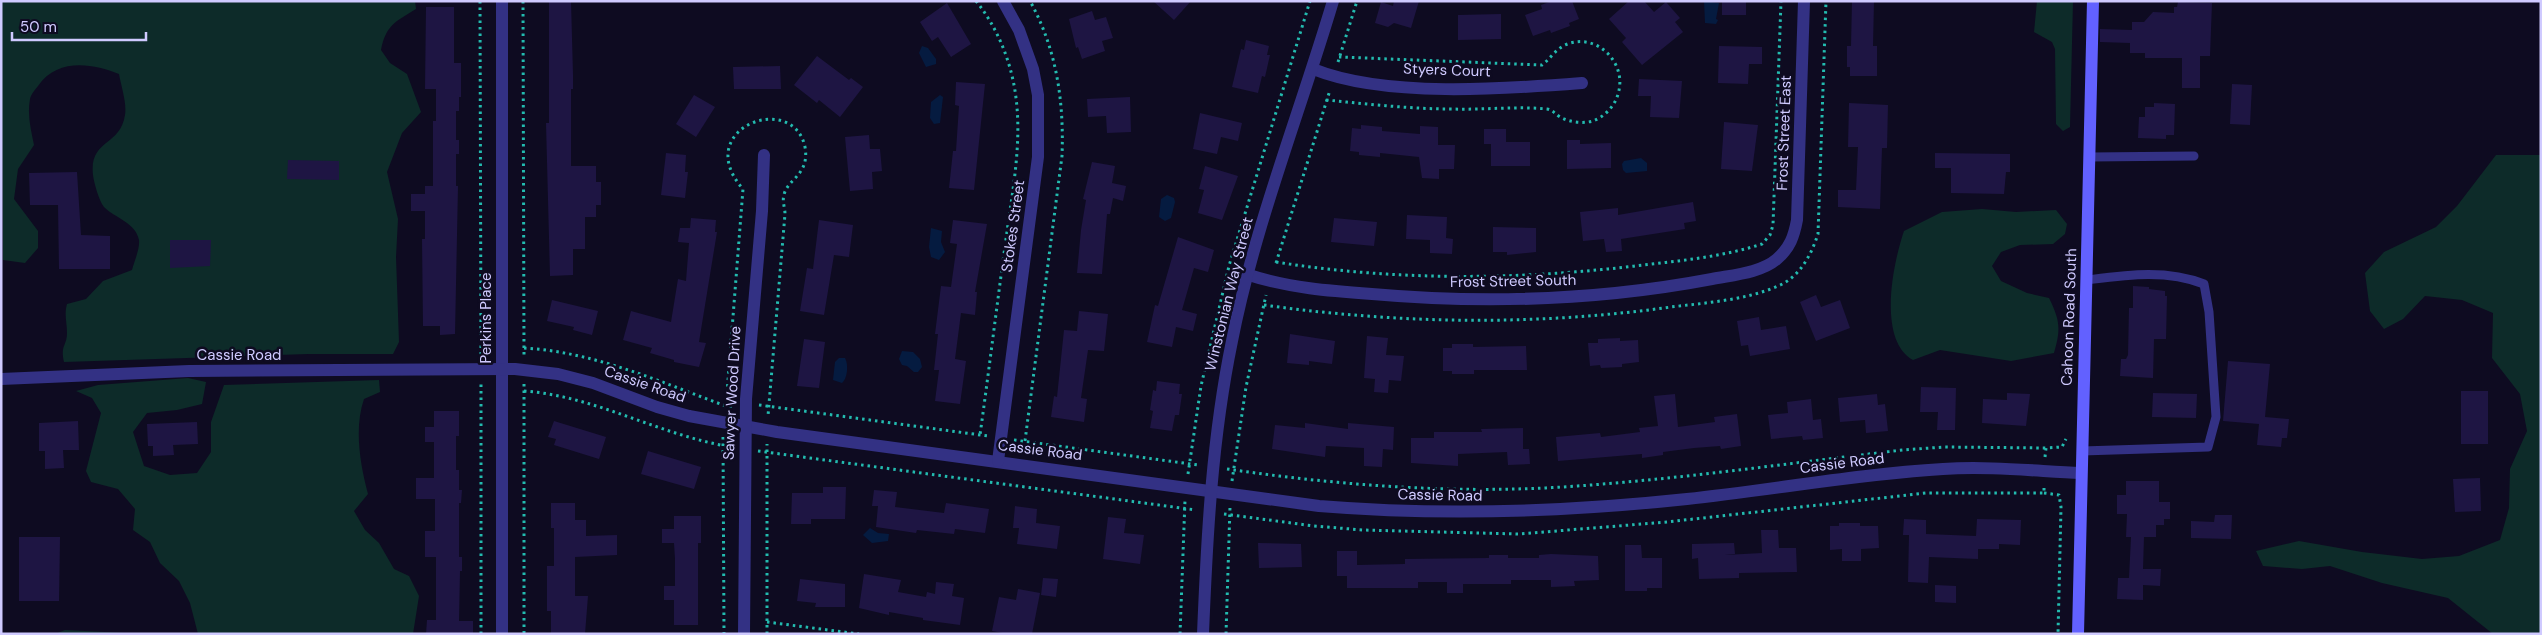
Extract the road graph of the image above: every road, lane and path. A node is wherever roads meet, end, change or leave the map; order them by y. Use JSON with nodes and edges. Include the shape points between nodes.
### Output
{"nodes":[{"id":1,"x":480,"y":1,"type":"edge"},
{"id":2,"x":502,"y":1,"type":"edge"},
{"id":3,"x":523,"y":1,"type":"edge"},
{"id":4,"x":976,"y":1,"type":"edge"},
{"id":5,"x":1003,"y":1,"type":"edge"},
{"id":6,"x":1333,"y":1,"type":"edge"},
{"id":7,"x":1357,"y":1,"type":"edge"},
{"id":8,"x":1781,"y":1,"type":"edge"},
{"id":9,"x":1804,"y":1,"type":"edge"},
{"id":10,"x":1826,"y":1,"type":"edge"},
{"id":11,"x":2093,"y":1,"type":"edge"},
{"id":12,"x":1313,"y":69,"type":"junction"},
{"id":13,"x":1334,"y":77,"type":"junction"},
{"id":14,"x":1582,"y":83,"type":"dead end"},
{"id":15,"x":764,"y":155,"type":"dead end"},
{"id":16,"x":2194,"y":156,"type":"dead end"},
{"id":17,"x":2090,"y":157,"type":"junction"},
{"id":18,"x":1776,"y":260,"type":"joint"},
{"id":19,"x":1276,"y":262,"type":"junction"},
{"id":20,"x":1249,"y":275,"type":"junction"},
{"id":21,"x":2087,"y":280,"type":"junction"},
{"id":22,"x":1270,"y":282,"type":"junction"},
{"id":23,"x":1264,"y":305,"type":"junction"},
{"id":24,"x":524,"y":348,"type":"junction"},
{"id":25,"x":481,"y":369,"type":"junction"},
{"id":26,"x":502,"y":369,"type":"junction"},
{"id":27,"x":524,"y":370,"type":"junction"},
{"id":28,"x":1,"y":379,"type":"edge"},
{"id":29,"x":746,"y":405,"type":"junction"},
{"id":30,"x":745,"y":426,"type":"junction"},
{"id":31,"x":980,"y":435,"type":"junction"},
{"id":32,"x":1001,"y":438,"type":"junction"},
{"id":33,"x":2046,"y":448,"type":"dead end"},
{"id":34,"x":2082,"y":451,"type":"junction"},
{"id":35,"x":998,"y":461,"type":"junction"},
{"id":36,"x":1213,"y":467,"type":"junction"},
{"id":37,"x":1233,"y":470,"type":"junction"},
{"id":38,"x":2081,"y":473,"type":"junction"},
{"id":39,"x":1210,"y":490,"type":"junction"},
{"id":40,"x":1231,"y":492,"type":"junction"},
{"id":41,"x":2044,"y":493,"type":"dead end"},
{"id":42,"x":767,"y":622,"type":"dead end"},
{"id":43,"x":481,"y":634,"type":"edge"},
{"id":44,"x":502,"y":634,"type":"edge"},
{"id":45,"x":524,"y":634,"type":"edge"},
{"id":46,"x":744,"y":634,"type":"edge"},
{"id":47,"x":859,"y":634,"type":"edge"},
{"id":48,"x":1203,"y":634,"type":"edge"},
{"id":49,"x":1226,"y":634,"type":"edge"},
{"id":50,"x":2058,"y":634,"type":"edge"},
{"id":51,"x":2078,"y":634,"type":"edge"}],
"edges":[{"from":1,"to":25,"type":"path"},
{"from":2,"to":26,"type":"street","name":"Perkins Place"},
{"from":3,"to":24,"type":"path"},
{"from":4,"to":31,"type":"path","via":[[1001,42],[1011,70],[1018,127],[1013,189]]},
{"from":5,"to":32,"type":"street","name":"Stokes Street","via":[[1019,30],[1033,69],[1038,95],[1038,157]]},
{"from":6,"to":12,"type":"street","name":"Winstonian Way Street"},
{"from":7,"to":13,"type":"path"},
{"from":8,"to":19,"type":"path","via":[[1773,225],[1762,244],[1681,261],[1529,276],[1394,274]]},
{"from":9,"to":18,"type":"street","name":"Frost Street East","via":[[1797,220],[1792,242]]},
{"from":10,"to":23,"type":"path","via":[[1818,234],[1812,253],[1803,266],[1779,286],[1716,301],[1635,312],[1489,322],[1362,316]]},
{"from":11,"to":17,"type":"main road","name":"Cahoon Road South"},
{"from":12,"to":13,"type":"street","name":"Styers Court"},
{"from":12,"to":20,"type":"street","name":"Winstonian Way Street"},
{"from":13,"to":14,"type":"street","name":"Styers Court","via":[[1362,83],[1423,87],[1518,88]]},
{"from":13,"to":19,"type":"path"},
{"from":15,"to":29,"type":"street","name":"Sawyer Wood Drive"},
{"from":16,"to":17,"type":"lane"},
{"from":17,"to":21,"type":"main road","name":"Cahoon Road South"},
{"from":18,"to":22,"type":"street","name":"Frost Street South","via":[[1744,272],[1687,284],[1535,298],[1420,298],[1315,290]]},
{"from":19,"to":22,"type":"path"},
{"from":20,"to":22,"type":"street","name":"Frost Street South"},
{"from":20,"to":36,"type":"street","name":"Winstonian Way Street","via":[[1232,339]]},
{"from":21,"to":34,"type":"main road","name":"Cahoon Road South"},
{"from":21,"to":34,"type":"lane","via":[[2150,274],[2189,278],[2204,284],[2216,417],[2208,447]]},
{"from":22,"to":23,"type":"path"},
{"from":23,"to":37,"type":"path","via":[[1246,387]]},
{"from":24,"to":27,"type":"path"},
{"from":24,"to":29,"type":"path","via":[[588,357],[726,406]]},
{"from":25,"to":26,"type":"street","name":"Cassie Road"},
{"from":25,"to":28,"type":"street","name":"Cassie Road","via":[[189,371]]},
{"from":25,"to":43,"type":"path"},
{"from":26,"to":27,"type":"street","name":"Cassie Road"},
{"from":26,"to":44,"type":"street","name":"Perkins Place"},
{"from":27,"to":30,"type":"street","name":"Cassie Road","via":[[558,374],[689,416]]},
{"from":27,"to":45,"type":"path"},
{"from":29,"to":30,"type":"street","name":"Sawyer Wood Drive"},
{"from":29,"to":31,"type":"path"},
{"from":30,"to":35,"type":"street","name":"Cassie Road"},
{"from":30,"to":46,"type":"street","name":"Sawyer Wood Drive"},
{"from":31,"to":32,"type":"path"},
{"from":32,"to":35,"type":"street","name":"Stokes Street"},
{"from":32,"to":36,"type":"path"},
{"from":33,"to":37,"type":"path","via":[[1903,450],[1625,482],[1541,488],[1405,488]]},
{"from":34,"to":38,"type":"main road","name":"Cahoon Road South"},
{"from":35,"to":39,"type":"street","name":"Cassie Road"},
{"from":36,"to":37,"type":"path"},
{"from":36,"to":39,"type":"street","name":"Winstonian Way Street"},
{"from":37,"to":40,"type":"path"},
{"from":38,"to":40,"type":"street","name":"Cassie Road","via":[[1943,469],[1687,499],[1488,512],[1374,511]]},
{"from":38,"to":51,"type":"main road","name":"Cahoon Road South"},
{"from":39,"to":40,"type":"street","name":"Cassie Road"},
{"from":39,"to":48,"type":"street","name":"Winstonian Way Street"},
{"from":40,"to":49,"type":"path"},
{"from":41,"to":50,"type":"path","via":[[2059,495],[2061,507]]},
{"from":42,"to":47,"type":"path"}]}
